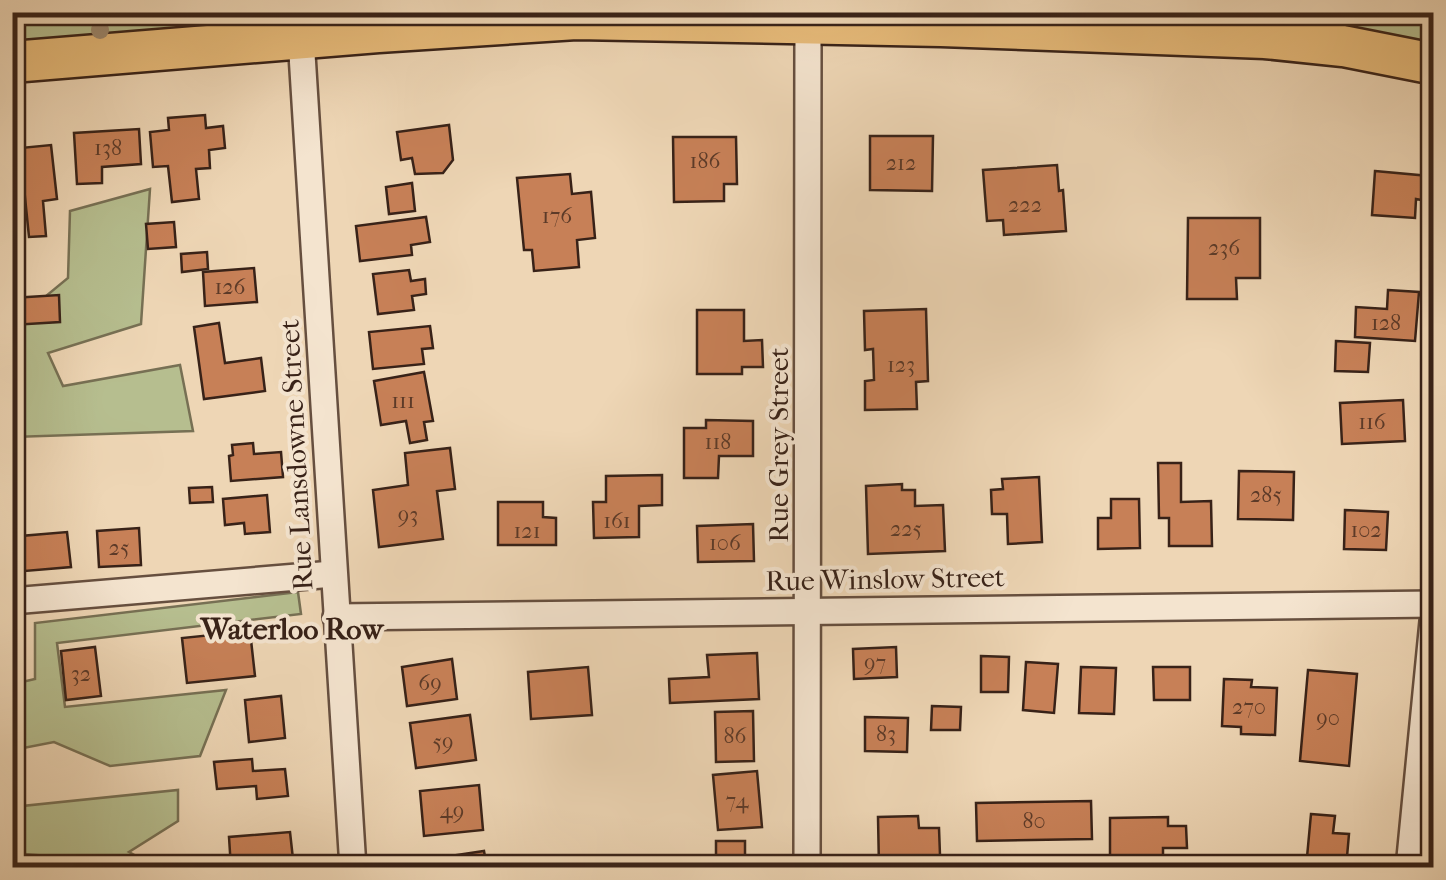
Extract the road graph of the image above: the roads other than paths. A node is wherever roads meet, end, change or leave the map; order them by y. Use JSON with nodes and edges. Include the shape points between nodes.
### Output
{"nodes":[{"id":1,"x":808,"y":24,"type":"junction"},
{"id":2,"x":301,"y":38,"type":"junction"},
{"id":3,"x":12,"y":62,"type":"edge"},
{"id":4,"x":1434,"y":64,"type":"edge"},
{"id":5,"x":333,"y":574,"type":"junction"},
{"id":6,"x":12,"y":600,"type":"edge"},
{"id":7,"x":1434,"y":608,"type":"edge"},
{"id":8,"x":808,"y":610,"type":"junction"},
{"id":9,"x":336,"y":617,"type":"junction"},
{"id":10,"x":354,"y":868,"type":"edge"},
{"id":11,"x":807,"y":868,"type":"edge"},
{"id":12,"x":1410,"y":868,"type":"edge"}],
"edges":[{"from":1,"to":2,"type":"main road","via":[[576,19]]},
{"from":1,"to":4,"type":"main road","via":[[1265,38]]},
{"from":1,"to":8,"type":"street","name":"Rue Grey Street"},
{"from":2,"to":3,"type":"main road"},
{"from":2,"to":5,"type":"street","name":"Rue Lansdowne Street"},
{"from":5,"to":6,"type":"street"},
{"from":5,"to":9,"type":"street","name":"Rue Lansdowne Street"},
{"from":7,"to":8,"type":"street","name":"Rue Winslow Street"},
{"from":7,"to":12,"type":"street"},
{"from":8,"to":9,"type":"street","name":"Rue Winslow Street"},
{"from":8,"to":11,"type":"street","name":"Rue Grey Street"},
{"from":9,"to":10,"type":"street","name":"Rue Lansdowne Street"}]}
